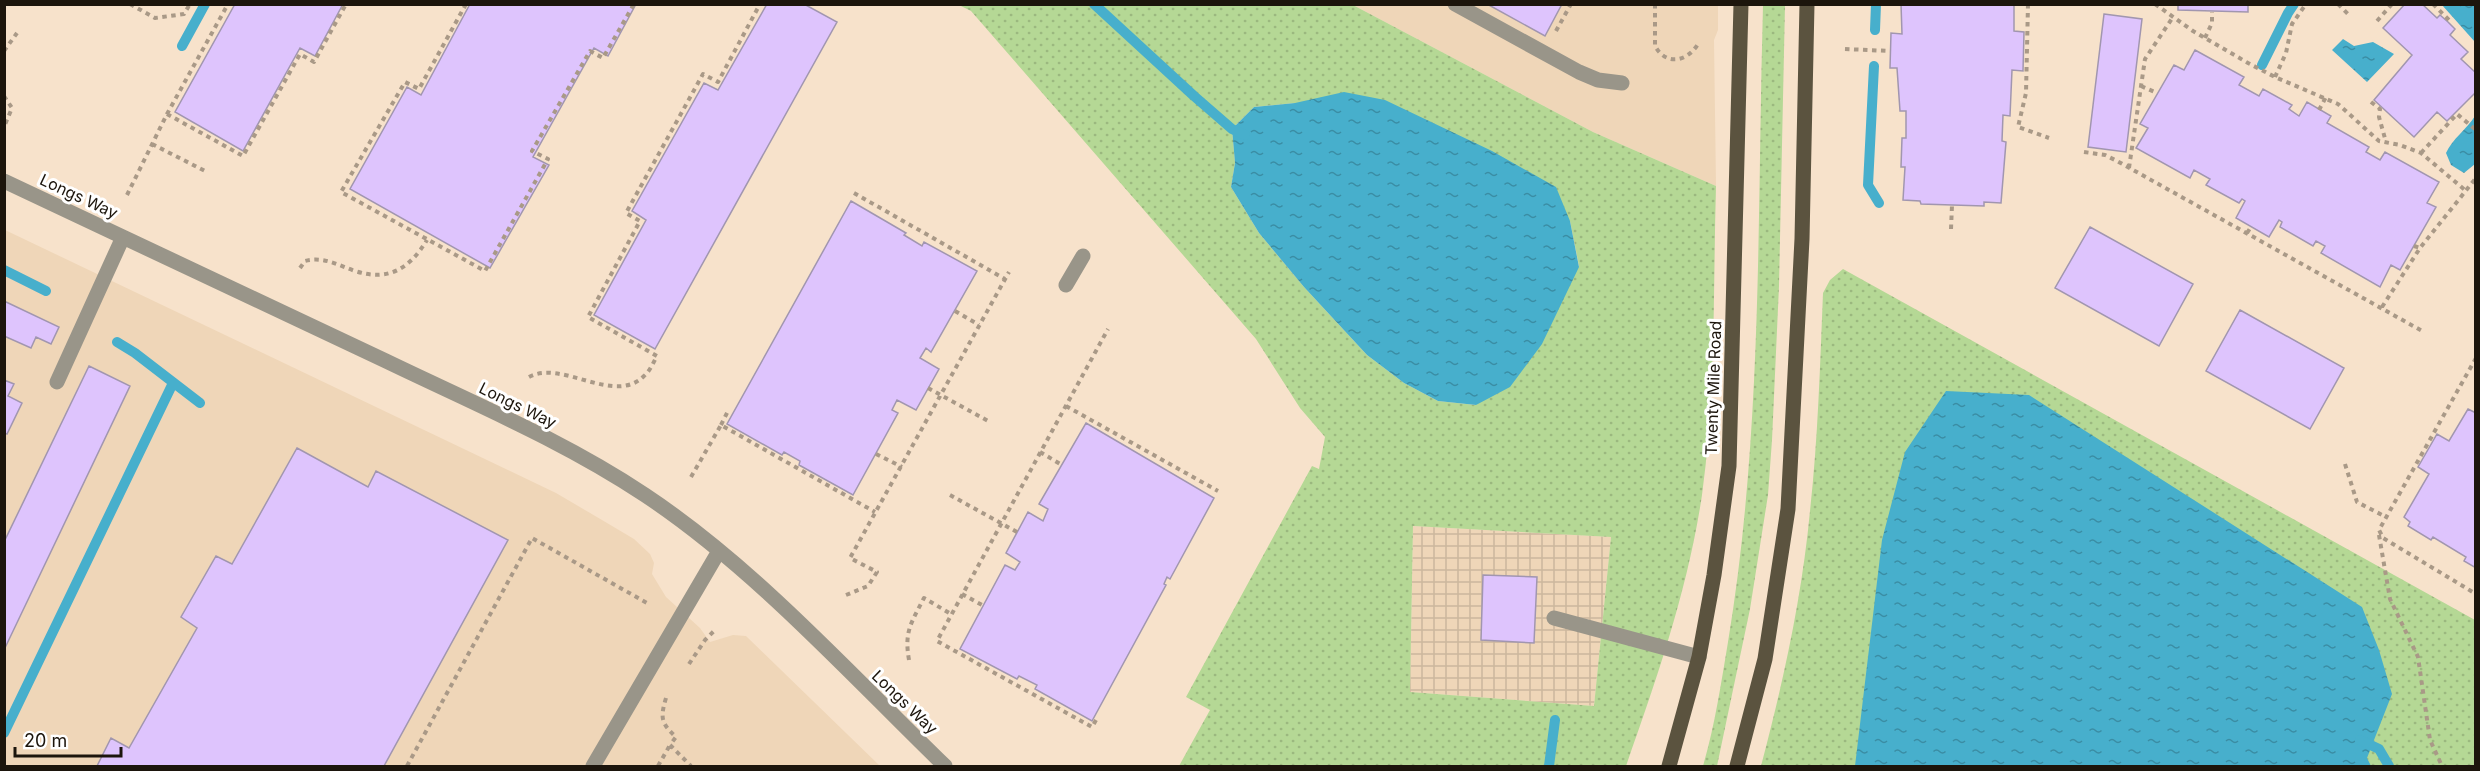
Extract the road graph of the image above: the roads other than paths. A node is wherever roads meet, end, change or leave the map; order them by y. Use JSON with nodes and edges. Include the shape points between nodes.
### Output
{"nodes":[{"id":1,"x":1455,"y":4,"type":"edge"},
{"id":2,"x":1741,"y":4,"type":"edge"},
{"id":3,"x":1808,"y":4,"type":"edge"},
{"id":4,"x":1622,"y":83,"type":"dead end"},
{"id":5,"x":4,"y":181,"type":"edge"},
{"id":6,"x":123,"y":237,"type":"junction"},
{"id":7,"x":1083,"y":255,"type":"dead end"},
{"id":8,"x":1066,"y":285,"type":"dead end"},
{"id":9,"x":57,"y":382,"type":"dead end"},
{"id":10,"x":720,"y":550,"type":"junction"},
{"id":11,"x":1554,"y":618,"type":"dead end"},
{"id":12,"x":1699,"y":657,"type":"junction"},
{"id":13,"x":593,"y":766,"type":"edge"},
{"id":14,"x":945,"y":766,"type":"edge"},
{"id":15,"x":1669,"y":766,"type":"edge"},
{"id":16,"x":1737,"y":766,"type":"edge"}],
"edges":[{"from":1,"to":4,"type":"street","via":[[1579,72],[1598,80]]},
{"from":2,"to":12,"type":"main road","name":"Twenty Mile Road","via":[[1729,466]]},
{"from":3,"to":16,"type":"main road","via":[[1802,251],[1788,509],[1765,659]]},
{"from":5,"to":6,"type":"street","name":"Longs Way"},
{"from":6,"to":9,"type":"street"},
{"from":6,"to":10,"type":"street","name":"Longs Way","via":[[583,458],[646,496]]},
{"from":7,"to":8,"type":"street"},
{"from":10,"to":13,"type":"street"},
{"from":10,"to":14,"type":"street","name":"Longs Way"},
{"from":11,"to":12,"type":"street"},
{"from":12,"to":15,"type":"main road","name":"Twenty Mile Road"}]}
